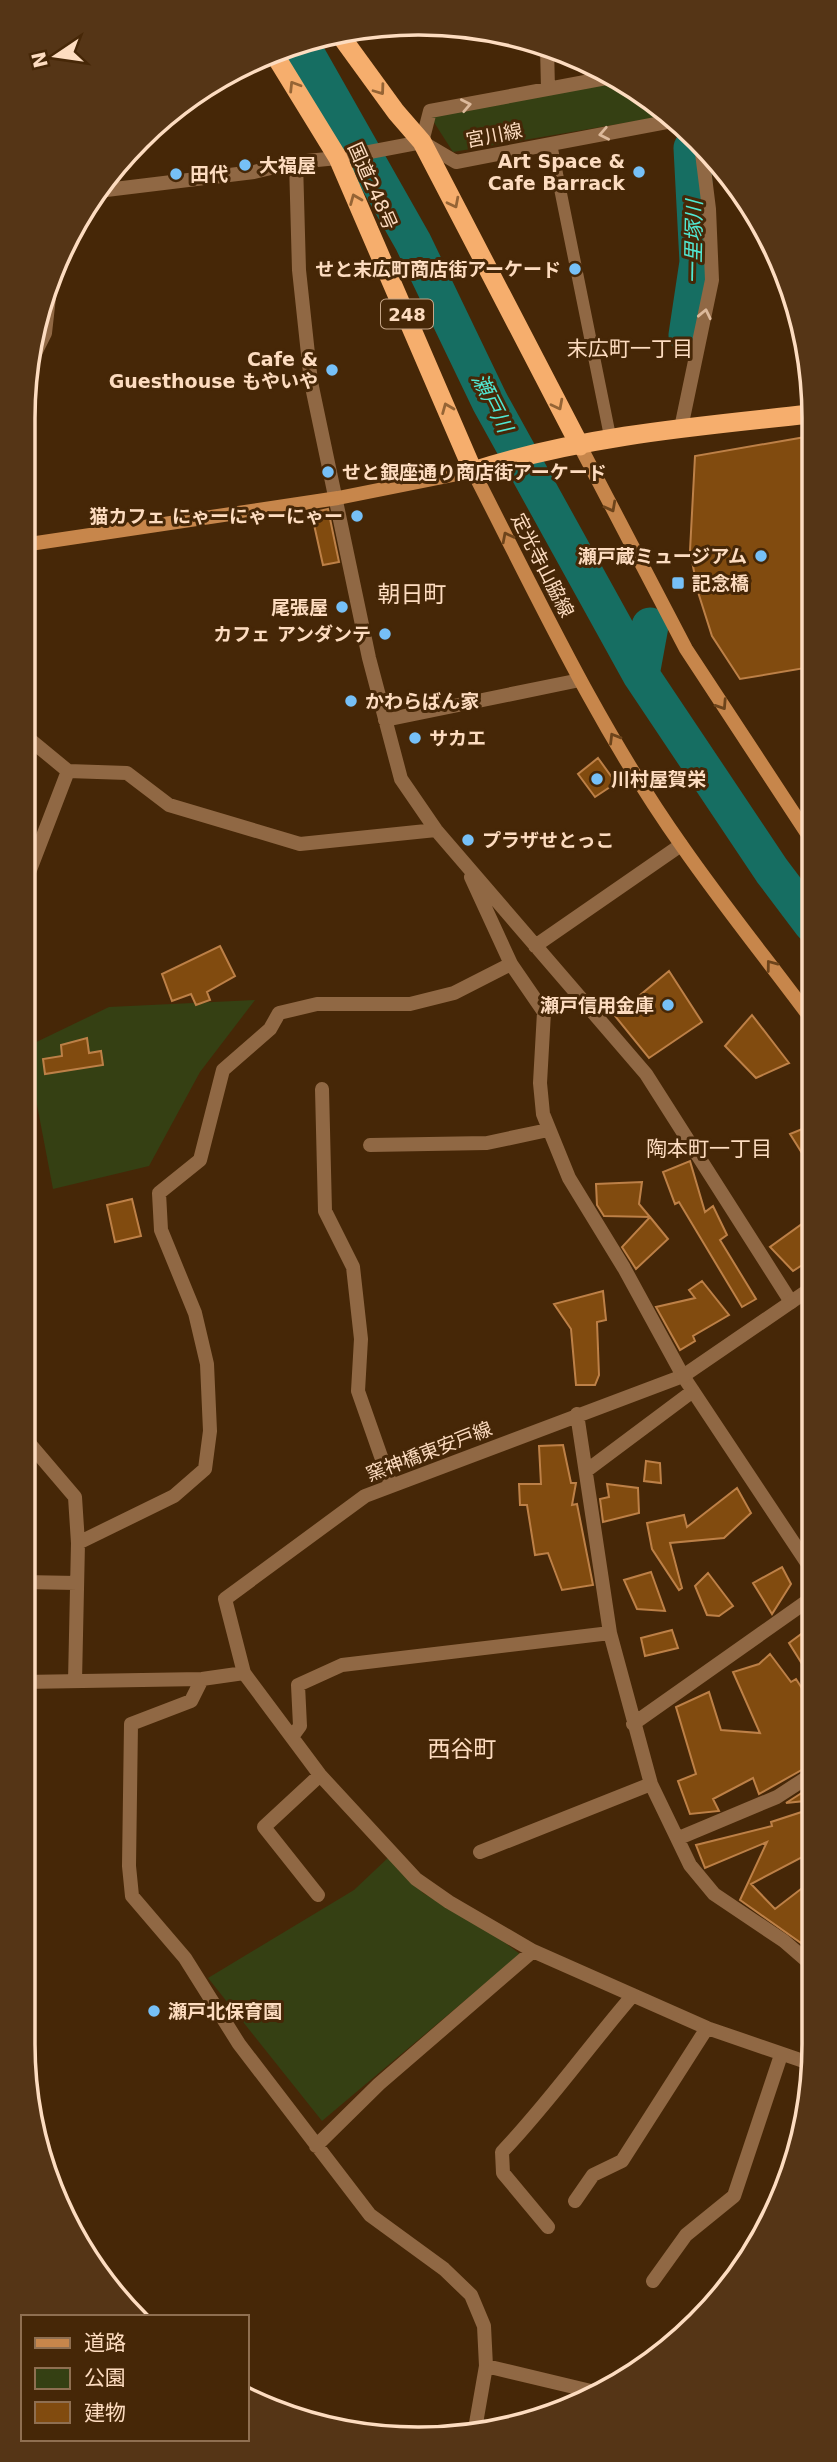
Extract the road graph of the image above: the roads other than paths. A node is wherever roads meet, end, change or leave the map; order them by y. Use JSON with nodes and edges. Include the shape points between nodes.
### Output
{"nodes":[{"id":1,"x":345,"y":42,"type":"edge"},
{"id":2,"x":547,"y":57,"type":"edge"},
{"id":3,"x":279,"y":61,"type":"edge"},
{"id":4,"x":597,"y":80,"type":"edge"},
{"id":5,"x":548,"y":89,"type":"junction"},
{"id":6,"x":662,"y":123,"type":"edge"},
{"id":7,"x":414,"y":144,"type":"junction"},
{"id":8,"x":551,"y":144,"type":"junction"},
{"id":9,"x":344,"y":157,"type":"junction"},
{"id":10,"x":296,"y":162,"type":"junction"},
{"id":11,"x":703,"y":162,"type":"edge"},
{"id":12,"x":111,"y":190,"type":"edge"},
{"id":13,"x":802,"y":415,"type":"edge"},
{"id":14,"x":681,"y":428,"type":"junction"},
{"id":15,"x":611,"y":441,"type":"junction"},
{"id":16,"x":580,"y":446,"type":"junction"},
{"id":17,"x":473,"y":471,"type":"junction"},
{"id":18,"x":338,"y":498,"type":"junction"},
{"id":19,"x":35,"y":543,"type":"edge"},
{"id":20,"x":580,"y":680,"type":"junction"},
{"id":21,"x":385,"y":720,"type":"junction"},
{"id":22,"x":35,"y":744,"type":"edge"},
{"id":23,"x":68,"y":771,"type":"junction"},
{"id":24,"x":802,"y":818,"type":"edge"},
{"id":25,"x":436,"y":830,"type":"junction"},
{"id":26,"x":681,"y":845,"type":"junction"},
{"id":27,"x":35,"y":857,"type":"edge"},
{"id":28,"x":463,"y":859,"type":"junction"},
{"id":29,"x":535,"y":946,"type":"junction"},
{"id":30,"x":511,"y":964,"type":"junction"},
{"id":31,"x":802,"y":1007,"type":"edge"},
{"id":32,"x":322,"y":1089,"type":"dead end"},
{"id":33,"x":548,"y":1130,"type":"junction"},
{"id":34,"x":370,"y":1145,"type":"dead end"},
{"id":35,"x":802,"y":1294,"type":"edge"},
{"id":36,"x":791,"y":1302,"type":"junction"},
{"id":37,"x":683,"y":1376,"type":"junction"},
{"id":38,"x":694,"y":1391,"type":"junction"},
{"id":39,"x":577,"y":1414,"type":"junction"},
{"id":40,"x":35,"y":1450,"type":"edge"},
{"id":41,"x":586,"y":1471,"type":"junction"},
{"id":42,"x":391,"y":1485,"type":"junction"},
{"id":43,"x":78,"y":1543,"type":"junction"},
{"id":44,"x":802,"y":1555,"type":"edge"},
{"id":45,"x":35,"y":1582,"type":"edge"},
{"id":46,"x":78,"y":1584,"type":"junction"},
{"id":47,"x":802,"y":1605,"type":"edge"},
{"id":48,"x":610,"y":1633,"type":"junction"},
{"id":49,"x":244,"y":1673,"type":"junction"},
{"id":50,"x":202,"y":1679,"type":"junction"},
{"id":51,"x":75,"y":1681,"type":"junction"},
{"id":52,"x":35,"y":1682,"type":"edge"},
{"id":53,"x":633,"y":1724,"type":"junction"},
{"id":54,"x":292,"y":1737,"type":"junction"},
{"id":55,"x":320,"y":1775,"type":"junction"},
{"id":56,"x":802,"y":1781,"type":"edge"},
{"id":57,"x":651,"y":1784,"type":"junction"},
{"id":58,"x":679,"y":1838,"type":"junction"},
{"id":59,"x":481,"y":1852,"type":"dead end"},
{"id":60,"x":318,"y":1895,"type":"dead end"},
{"id":61,"x":533,"y":1951,"type":"junction"},
{"id":62,"x":802,"y":1956,"type":"edge"},
{"id":63,"x":633,"y":1995,"type":"junction"},
{"id":64,"x":707,"y":2028,"type":"junction"},
{"id":65,"x":781,"y":2055,"type":"junction"},
{"id":66,"x":801,"y":2061,"type":"edge"},
{"id":67,"x":316,"y":2146,"type":"junction"},
{"id":68,"x":575,"y":2201,"type":"dead end"},
{"id":69,"x":548,"y":2227,"type":"dead end"},
{"id":70,"x":653,"y":2281,"type":"dead end"},
{"id":71,"x":486,"y":2366,"type":"junction"},
{"id":72,"x":584,"y":2389,"type":"edge"},
{"id":73,"x":476,"y":2423,"type":"edge"}],
"edges":[{"from":1,"to":7,"type":"highway","one_way":true},
{"from":2,"to":5,"type":"street"},
{"from":9,"to":3,"type":"highway","name":"国道248号","number":"248","one_way":true},
{"from":4,"to":5,"type":"street","name":"宮川線"},
{"from":7,"to":5,"type":"street","name":"宮川線","one_way":true,"via":[[430,111]]},
{"from":6,"to":8,"type":"street","name":"宮川線","one_way":true},
{"from":7,"to":8,"type":"street","name":"宮川線","via":[[456,162]]},
{"from":7,"to":9,"type":"street"},
{"from":7,"to":16,"type":"highway","one_way":true},
{"from":8,"to":15,"type":"street"},
{"from":9,"to":10,"type":"street"},
{"from":17,"to":9,"type":"highway","name":"国道248号","number":"248","one_way":true,"via":[[424,350],[374,245]]},
{"from":10,"to":12,"type":"street","via":[[254,173]]},
{"from":10,"to":18,"type":"street","via":[[299,270],[311,382]]},
{"from":14,"to":11,"type":"street","one_way":true,"via":[[712,280]]},
{"from":13,"to":14,"type":"highway"},
{"from":14,"to":15,"type":"highway"},
{"from":15,"to":16,"type":"highway"},
{"from":16,"to":17,"type":"highway"},
{"from":16,"to":24,"type":"main road","one_way":true,"via":[[686,649]]},
{"from":17,"to":18,"type":"main road"},
{"from":20,"to":17,"type":"main road","name":"定光寺山脇線","one_way":true},
{"from":18,"to":19,"type":"main road"},
{"from":18,"to":21,"type":"street"},
{"from":20,"to":21,"type":"street"},
{"from":26,"to":20,"type":"main road","name":"定光寺山脇線","one_way":true},
{"from":21,"to":25,"type":"street","via":[[401,779]]},
{"from":22,"to":23,"type":"street"},
{"from":23,"to":25,"type":"street","via":[[127,773],[169,805],[300,844]]},
{"from":23,"to":27,"type":"street"},
{"from":25,"to":28,"type":"street"},
{"from":26,"to":29,"type":"street"},
{"from":31,"to":26,"type":"main road","name":"定光寺山脇線","one_way":true},
{"from":28,"to":29,"type":"street"},
{"from":28,"to":30,"type":"street"},
{"from":29,"to":36,"type":"street","via":[[646,1073]]},
{"from":30,"to":33,"type":"street","via":[[544,1012],[540,1083]]},
{"from":30,"to":43,"type":"street","via":[[454,993],[410,1004],[317,1004],[279,1013],[271,1029],[223,1070],[200,1160],[159,1193],[161,1230],[195,1314],[207,1364],[210,1431],[205,1469],[174,1496]]},
{"from":32,"to":42,"type":"street","via":[[325,1210],[353,1267],[361,1339],[358,1391]]},
{"from":33,"to":34,"type":"street","via":[[487,1143]]},
{"from":33,"to":37,"type":"street","via":[[569,1178]]},
{"from":35,"to":36,"type":"street","name":"窯神橋東安戸線"},
{"from":36,"to":37,"type":"street","name":"窯神橋東安戸線"},
{"from":37,"to":38,"type":"street"},
{"from":37,"to":39,"type":"street","name":"窯神橋東安戸線"},
{"from":38,"to":41,"type":"street"},
{"from":38,"to":44,"type":"street"},
{"from":39,"to":41,"type":"street"},
{"from":39,"to":42,"type":"street","name":"窯神橋東安戸線"},
{"from":40,"to":43,"type":"street","via":[[75,1497]]},
{"from":41,"to":48,"type":"street"},
{"from":42,"to":49,"type":"street","name":"窯神橋東安戸線","via":[[365,1496],[225,1599]]},
{"from":43,"to":46,"type":"street"},
{"from":45,"to":46,"type":"street"},
{"from":46,"to":51,"type":"street"},
{"from":47,"to":53,"type":"street"},
{"from":48,"to":53,"type":"street"},
{"from":48,"to":54,"type":"street","via":[[342,1665],[298,1685],[300,1726]]},
{"from":49,"to":50,"type":"street"},
{"from":49,"to":54,"type":"street"},
{"from":50,"to":51,"type":"street"},
{"from":50,"to":67,"type":"street","via":[[191,1701],[131,1724],[132,1896],[185,1958],[239,2044]]},
{"from":51,"to":52,"type":"street"},
{"from":53,"to":57,"type":"street"},
{"from":54,"to":55,"type":"street"},
{"from":55,"to":60,"type":"street","via":[[264,1827]]},
{"from":55,"to":61,"type":"street","via":[[416,1879]]},
{"from":56,"to":58,"type":"street","via":[[777,1797]]},
{"from":57,"to":58,"type":"street"},
{"from":57,"to":59,"type":"street"},
{"from":58,"to":62,"type":"street","via":[[690,1865],[714,1894]]},
{"from":61,"to":63,"type":"street"},
{"from":61,"to":67,"type":"street","via":[[379,2084]]},
{"from":63,"to":64,"type":"street"},
{"from":63,"to":69,"type":"street","via":[[579,2057],[538,2115],[502,2152],[503,2173]]},
{"from":64,"to":65,"type":"street"},
{"from":64,"to":68,"type":"street","via":[[622,2161],[593,2175]]},
{"from":65,"to":66,"type":"street"},
{"from":65,"to":70,"type":"street","via":[[734,2196],[686,2235]]},
{"from":67,"to":71,"type":"street","via":[[370,2215],[444,2269],[471,2295],[484,2326]]},
{"from":71,"to":72,"type":"street"},
{"from":71,"to":73,"type":"street"}]}
